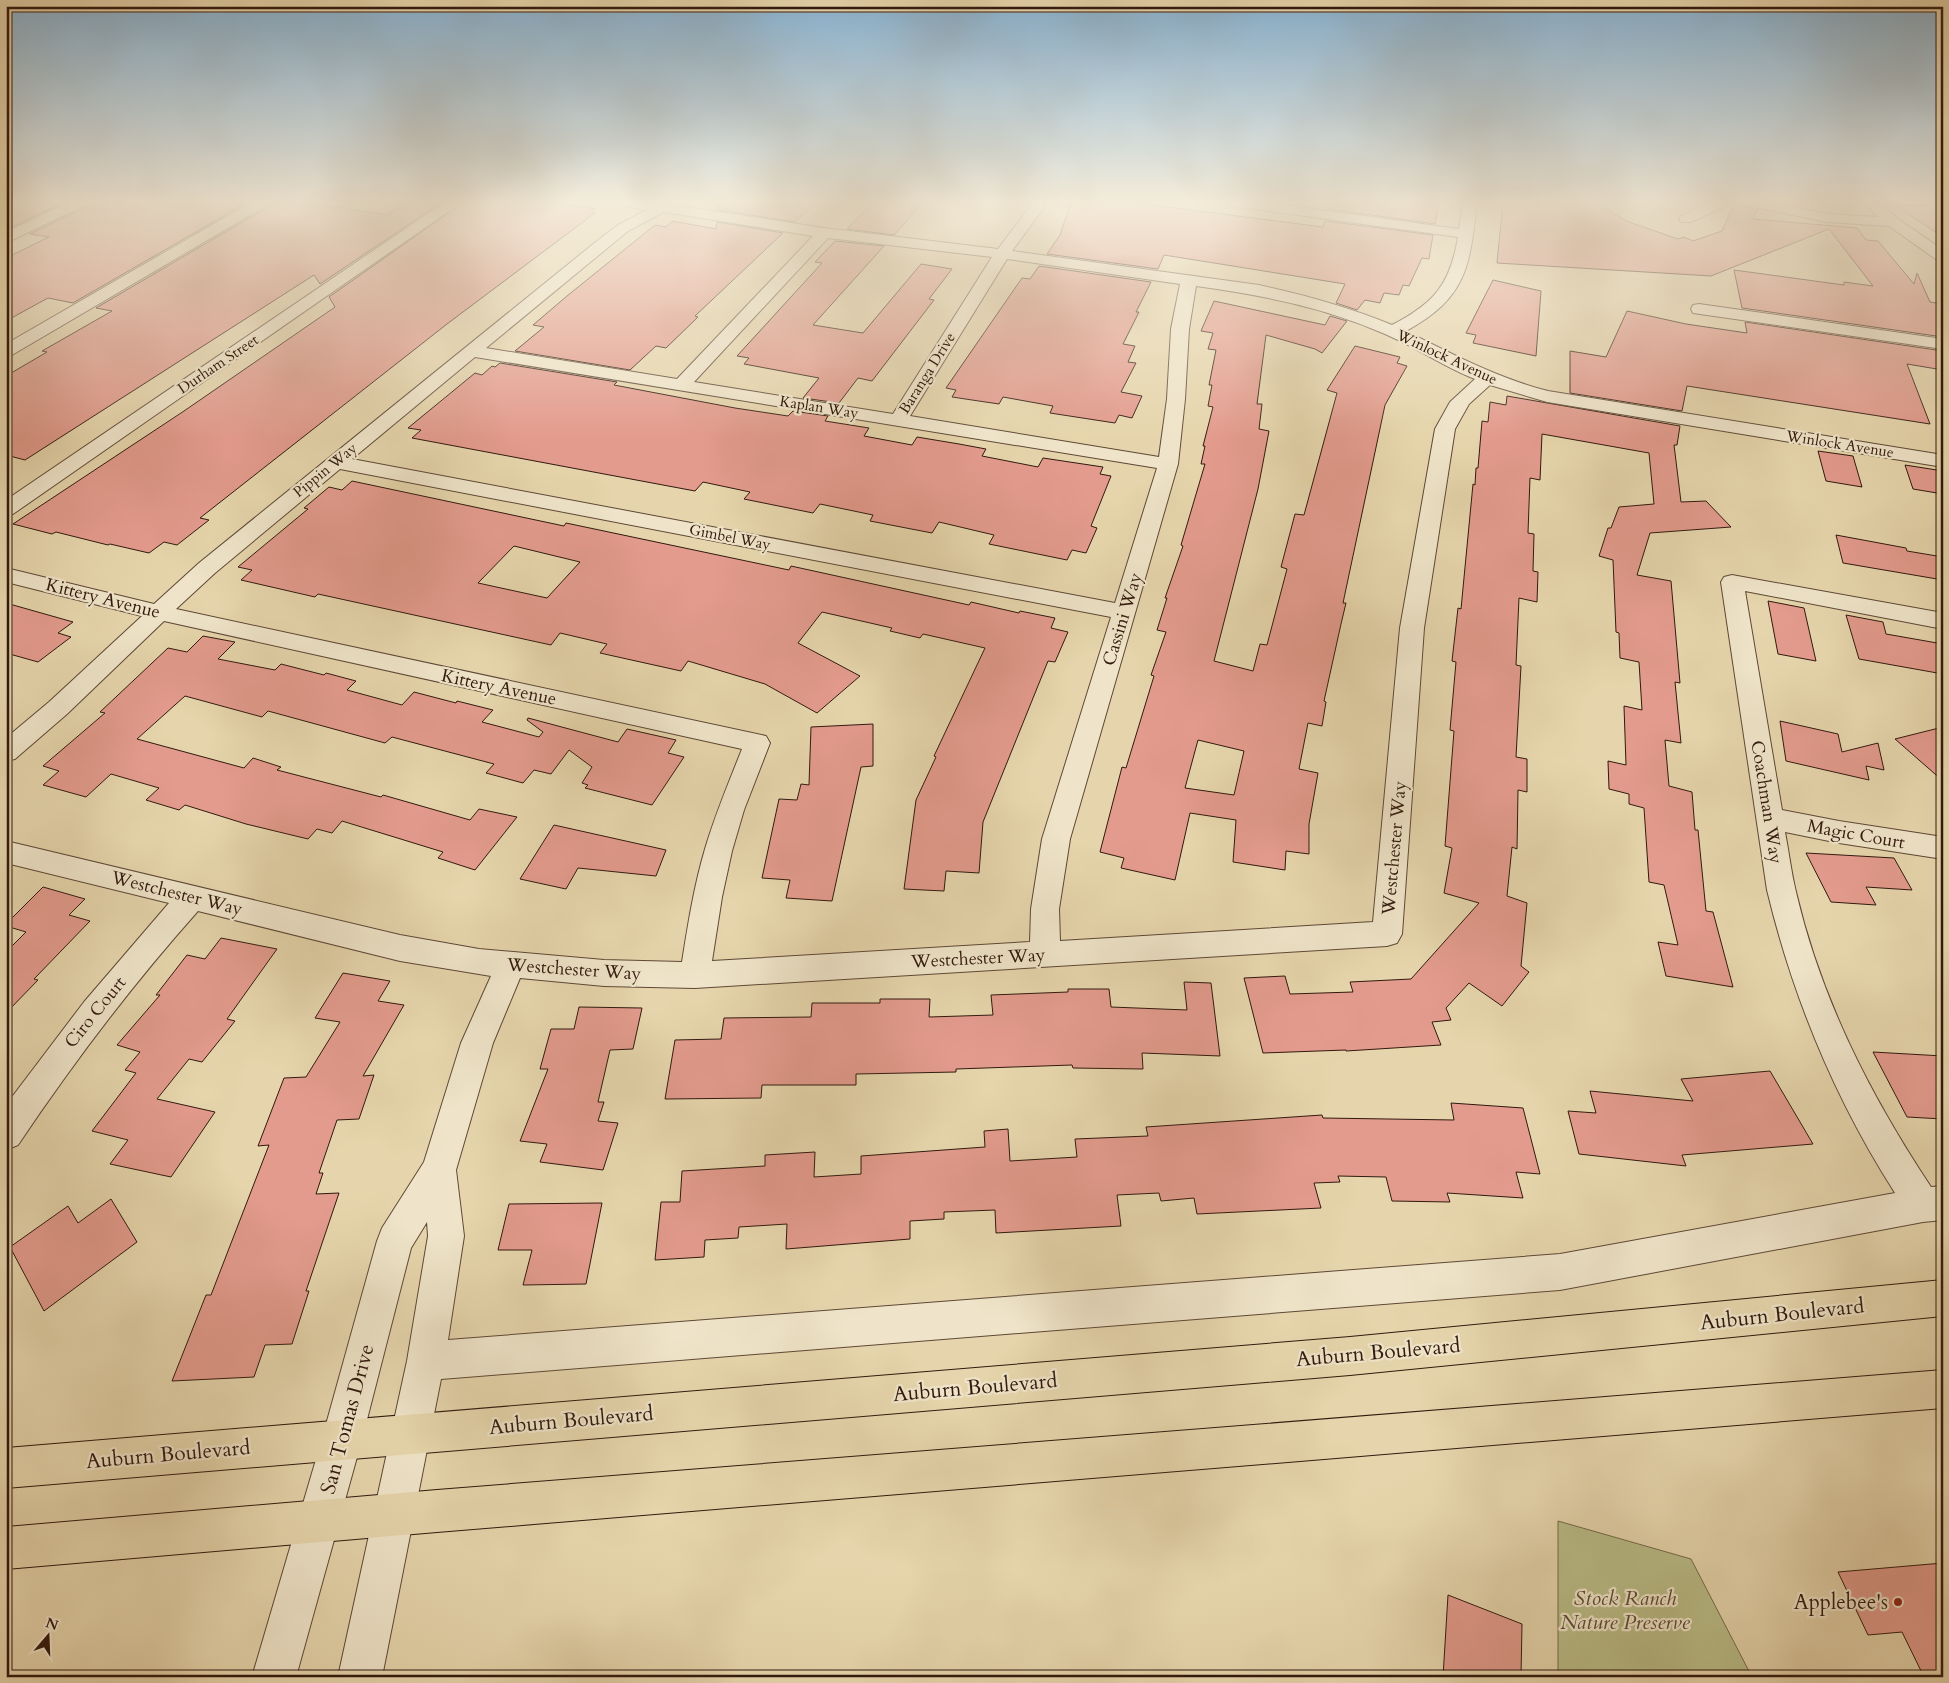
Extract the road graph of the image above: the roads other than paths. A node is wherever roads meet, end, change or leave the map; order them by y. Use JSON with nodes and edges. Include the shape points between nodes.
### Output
{"nodes":[{"id":1,"x":1189,"y":280,"type":"edge"},
{"id":2,"x":127,"y":281,"type":"edge"},
{"id":3,"x":341,"y":281,"type":"edge"},
{"id":4,"x":557,"y":281,"type":"edge"},
{"id":5,"x":779,"y":281,"type":"edge"},
{"id":6,"x":985,"y":281,"type":"edge"},
{"id":7,"x":1192,"y":281,"type":"edge"},
{"id":8,"x":1455,"y":281,"type":"edge"},
{"id":9,"x":1699,"y":309,"type":"dead end"},
{"id":10,"x":1393,"y":331,"type":"junction"},
{"id":11,"x":1943,"y":344,"type":"edge"},
{"id":12,"x":6,"y":351,"type":"edge"},
{"id":13,"x":471,"y":351,"type":"junction"},
{"id":14,"x":1488,"y":378,"type":"junction"},
{"id":15,"x":681,"y":385,"type":"junction"},
{"id":16,"x":898,"y":420,"type":"junction"},
{"id":17,"x":1943,"y":461,"type":"edge"},
{"id":18,"x":335,"y":462,"type":"junction"},
{"id":19,"x":1168,"y":464,"type":"junction"},
{"id":20,"x":6,"y":510,"type":"edge"},
{"id":21,"x":6,"y":574,"type":"edge"},
{"id":22,"x":157,"y":612,"type":"junction"},
{"id":23,"x":1125,"y":612,"type":"junction"},
{"id":24,"x":1943,"y":621,"type":"edge"},
{"id":25,"x":6,"y":752,"type":"edge"},
{"id":26,"x":1770,"y":818,"type":"junction"},
{"id":27,"x":1943,"y":848,"type":"edge"},
{"id":28,"x":6,"y":852,"type":"edge"},
{"id":29,"x":193,"y":897,"type":"junction"},
{"id":30,"x":1045,"y":954,"type":"junction"},
{"id":31,"x":510,"y":966,"type":"junction"},
{"id":32,"x":695,"y":975,"type":"junction"},
{"id":33,"x":6,"y":1134,"type":"edge"},
{"id":34,"x":439,"y":1170,"type":"junction"},
{"id":35,"x":1933,"y":1204,"type":"edge"},
{"id":36,"x":1943,"y":1298,"type":"edge"},
{"id":37,"x":426,"y":1361,"type":"junction"},
{"id":38,"x":1943,"y":1389,"type":"edge"},
{"id":39,"x":410,"y":1433,"type":"junction"},
{"id":40,"x":342,"y":1439,"type":"junction"},
{"id":41,"x":6,"y":1468,"type":"edge"},
{"id":42,"x":393,"y":1514,"type":"junction"},
{"id":43,"x":319,"y":1522,"type":"junction"},
{"id":44,"x":6,"y":1548,"type":"edge"},
{"id":45,"x":274,"y":1677,"type":"edge"},
{"id":46,"x":360,"y":1677,"type":"edge"}],
"edges":[{"from":1,"to":19,"type":"street","name":"Cassini Way","via":[[1180,329]]},
{"from":2,"to":12,"type":"street"},
{"from":3,"to":20,"type":"street","name":"Durham Street"},
{"from":4,"to":13,"type":"street","name":"Pippin Way"},
{"from":5,"to":15,"type":"street"},
{"from":6,"to":16,"type":"street","name":"Baranga Drive"},
{"from":7,"to":10,"type":"street","name":"Winlock Avenue","via":[[1292,297]]},
{"from":8,"to":10,"type":"street","via":[[1441,302],[1413,322]]},
{"from":9,"to":11,"type":"street"},
{"from":10,"to":14,"type":"street","name":"Winlock Avenue"},
{"from":13,"to":15,"type":"street","name":"Kaplan Way"},
{"from":13,"to":18,"type":"street","name":"Pippin Way"},
{"from":14,"to":17,"type":"street","name":"Winlock Avenue","via":[[1578,403]]},
{"from":14,"to":30,"type":"street","name":"Westchester Way","via":[[1459,403],[1445,429],[1412,628],[1387,934]]},
{"from":15,"to":16,"type":"street","name":"Kaplan Way"},
{"from":16,"to":19,"type":"street","name":"Kaplan Way"},
{"from":18,"to":22,"type":"street","name":"Pippin Way"},
{"from":18,"to":23,"type":"street","name":"Gimbel Way"},
{"from":19,"to":23,"type":"street","name":"Cassini Way"},
{"from":21,"to":22,"type":"street","name":"Kittery Avenue"},
{"from":22,"to":25,"type":"street","name":"Pippin Way","via":[[84,684]]},
{"from":22,"to":32,"type":"street","name":"Kittery Avenue","via":[[757,744],[718,851]]},
{"from":23,"to":30,"type":"street","name":"Cassini Way","via":[[1056,840],[1045,909]]},
{"from":24,"to":26,"type":"street","name":"Coachman Way","via":[[1732,582]]},
{"from":26,"to":27,"type":"street","name":"Magic Court"},
{"from":26,"to":35,"type":"street","name":"Coachman Way","via":[[1791,934],[1816,1008],[1854,1092],[1888,1153]]},
{"from":28,"to":29,"type":"street","name":"Westchester Way"},
{"from":29,"to":31,"type":"street","name":"Westchester Way","via":[[400,948]]},
{"from":29,"to":33,"type":"street","name":"Ciro Court","via":[[88,1019]]},
{"from":30,"to":32,"type":"street","name":"Westchester Way"},
{"from":31,"to":32,"type":"street","name":"Westchester Way"},
{"from":31,"to":34,"type":"street","name":"San Tomas Drive","via":[[477,1043]]},
{"from":34,"to":37,"type":"street","name":"San Tomas Drive","via":[[446,1236]]},
{"from":34,"to":40,"type":"street","name":"San Tomas Drive","via":[[395,1241]]},
{"from":35,"to":37,"type":"street","via":[[1560,1272]]},
{"from":36,"to":39,"type":"main road","name":"Auburn Boulevard","via":[[1340,1357]]},
{"from":37,"to":39,"type":"street","name":"San Tomas Drive"},
{"from":38,"to":42,"type":"main road"},
{"from":39,"to":40,"type":"main road","name":"Auburn Boulevard"},
{"from":39,"to":42,"type":"street","name":"San Tomas Drive"},
{"from":40,"to":41,"type":"main road","name":"Auburn Boulevard"},
{"from":40,"to":43,"type":"street","name":"San Tomas Drive"},
{"from":42,"to":43,"type":"main road"},
{"from":42,"to":46,"type":"street","name":"San Tomas Drive"},
{"from":43,"to":44,"type":"main road"},
{"from":43,"to":45,"type":"street","name":"San Tomas Drive"}]}
